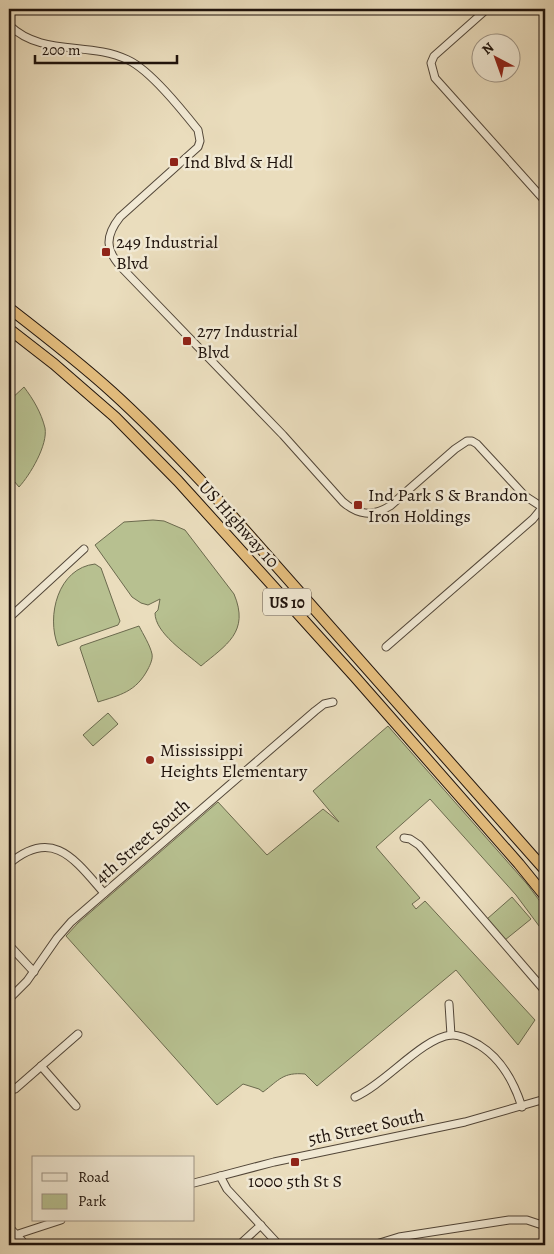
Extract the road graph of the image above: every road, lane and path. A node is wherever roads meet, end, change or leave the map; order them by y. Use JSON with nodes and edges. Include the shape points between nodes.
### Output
{"nodes":[{"id":1,"x":487,"y":9,"type":"edge"},
{"id":2,"x":9,"y":24,"type":"edge"},
{"id":3,"x":545,"y":201,"type":"edge"},
{"id":4,"x":9,"y":308,"type":"edge"},
{"id":5,"x":9,"y":329,"type":"edge"},
{"id":6,"x":544,"y":508,"type":"edge"},
{"id":7,"x":84,"y":549,"type":"dead end"},
{"id":8,"x":9,"y":618,"type":"edge"},
{"id":9,"x":386,"y":647,"type":"dead end"},
{"id":10,"x":333,"y":702,"type":"dead end"},
{"id":11,"x":404,"y":838,"type":"dead end"},
{"id":12,"x":9,"y":864,"type":"edge"},
{"id":13,"x":545,"y":870,"type":"edge"},
{"id":14,"x":104,"y":893,"type":"junction"},
{"id":15,"x":545,"y":896,"type":"edge"},
{"id":16,"x":9,"y":945,"type":"edge"},
{"id":17,"x":34,"y":972,"type":"junction"},
{"id":18,"x":545,"y":991,"type":"edge"},
{"id":19,"x":9,"y":999,"type":"edge"},
{"id":20,"x":449,"y":1004,"type":"dead end"},
{"id":21,"x":78,"y":1034,"type":"dead end"},
{"id":22,"x":451,"y":1034,"type":"junction"},
{"id":23,"x":41,"y":1066,"type":"junction"},
{"id":24,"x":9,"y":1091,"type":"edge"},
{"id":25,"x":355,"y":1097,"type":"dead end"},
{"id":26,"x":545,"y":1100,"type":"edge"},
{"id":27,"x":76,"y":1106,"type":"dead end"},
{"id":28,"x":522,"y":1106,"type":"junction"},
{"id":29,"x":220,"y":1176,"type":"junction"},
{"id":30,"x":195,"y":1184,"type":"edge"},
{"id":31,"x":56,"y":1222,"type":"edge"},
{"id":32,"x":261,"y":1225,"type":"junction"},
{"id":33,"x":545,"y":1226,"type":"edge"},
{"id":34,"x":9,"y":1227,"type":"edge"},
{"id":35,"x":12,"y":1236,"type":"edge"},
{"id":36,"x":26,"y":1245,"type":"edge"},
{"id":37,"x":238,"y":1245,"type":"edge"},
{"id":38,"x":279,"y":1245,"type":"edge"},
{"id":39,"x":373,"y":1245,"type":"edge"}],
"edges":[{"from":1,"to":3,"type":"street","via":[[434,56],[431,63],[434,78]]},
{"from":2,"to":6,"type":"street","via":[[34,42],[128,60],[142,68],[198,130],[198,147],[114,225],[110,234],[111,253],[343,502],[365,514],[383,510],[455,449],[472,441],[525,496]]},
{"from":4,"to":13,"type":"highway","name":"US Highway 10","number":"US 10","via":[[126,405],[197,477]]},
{"from":5,"to":15,"type":"highway","name":"US Highway 10","number":"US 10","via":[[89,394],[161,462],[355,677]]},
{"from":6,"to":9,"type":"street"},
{"from":7,"to":8,"type":"street"},
{"from":10,"to":14,"type":"street","name":"4th Street South","via":[[315,711]]},
{"from":11,"to":18,"type":"street","via":[[419,845]]},
{"from":12,"to":14,"type":"street","via":[[23,853],[38,848],[57,849],[68,854]]},
{"from":14,"to":17,"type":"street","name":"4th Street South","via":[[64,930]]},
{"from":16,"to":17,"type":"street"},
{"from":17,"to":19,"type":"street","name":"4th Street South"},
{"from":20,"to":22,"type":"street"},
{"from":21,"to":23,"type":"street"},
{"from":22,"to":25,"type":"street","via":[[422,1048],[374,1087]]},
{"from":22,"to":28,"type":"street","via":[[474,1042],[493,1055],[510,1077]]},
{"from":23,"to":24,"type":"street"},
{"from":23,"to":27,"type":"street"},
{"from":26,"to":28,"type":"street","name":"5th Street South"},
{"from":28,"to":29,"type":"street","name":"5th Street South","via":[[465,1122]]},
{"from":29,"to":30,"type":"street","name":"5th Street South"},
{"from":29,"to":32,"type":"street","via":[[227,1189]]},
{"from":31,"to":35,"type":"street"},
{"from":32,"to":37,"type":"street"},
{"from":32,"to":38,"type":"street"},
{"from":33,"to":39,"type":"street","via":[[527,1220],[509,1220],[399,1237]]},
{"from":34,"to":35,"type":"street"},
{"from":35,"to":36,"type":"street"}]}
